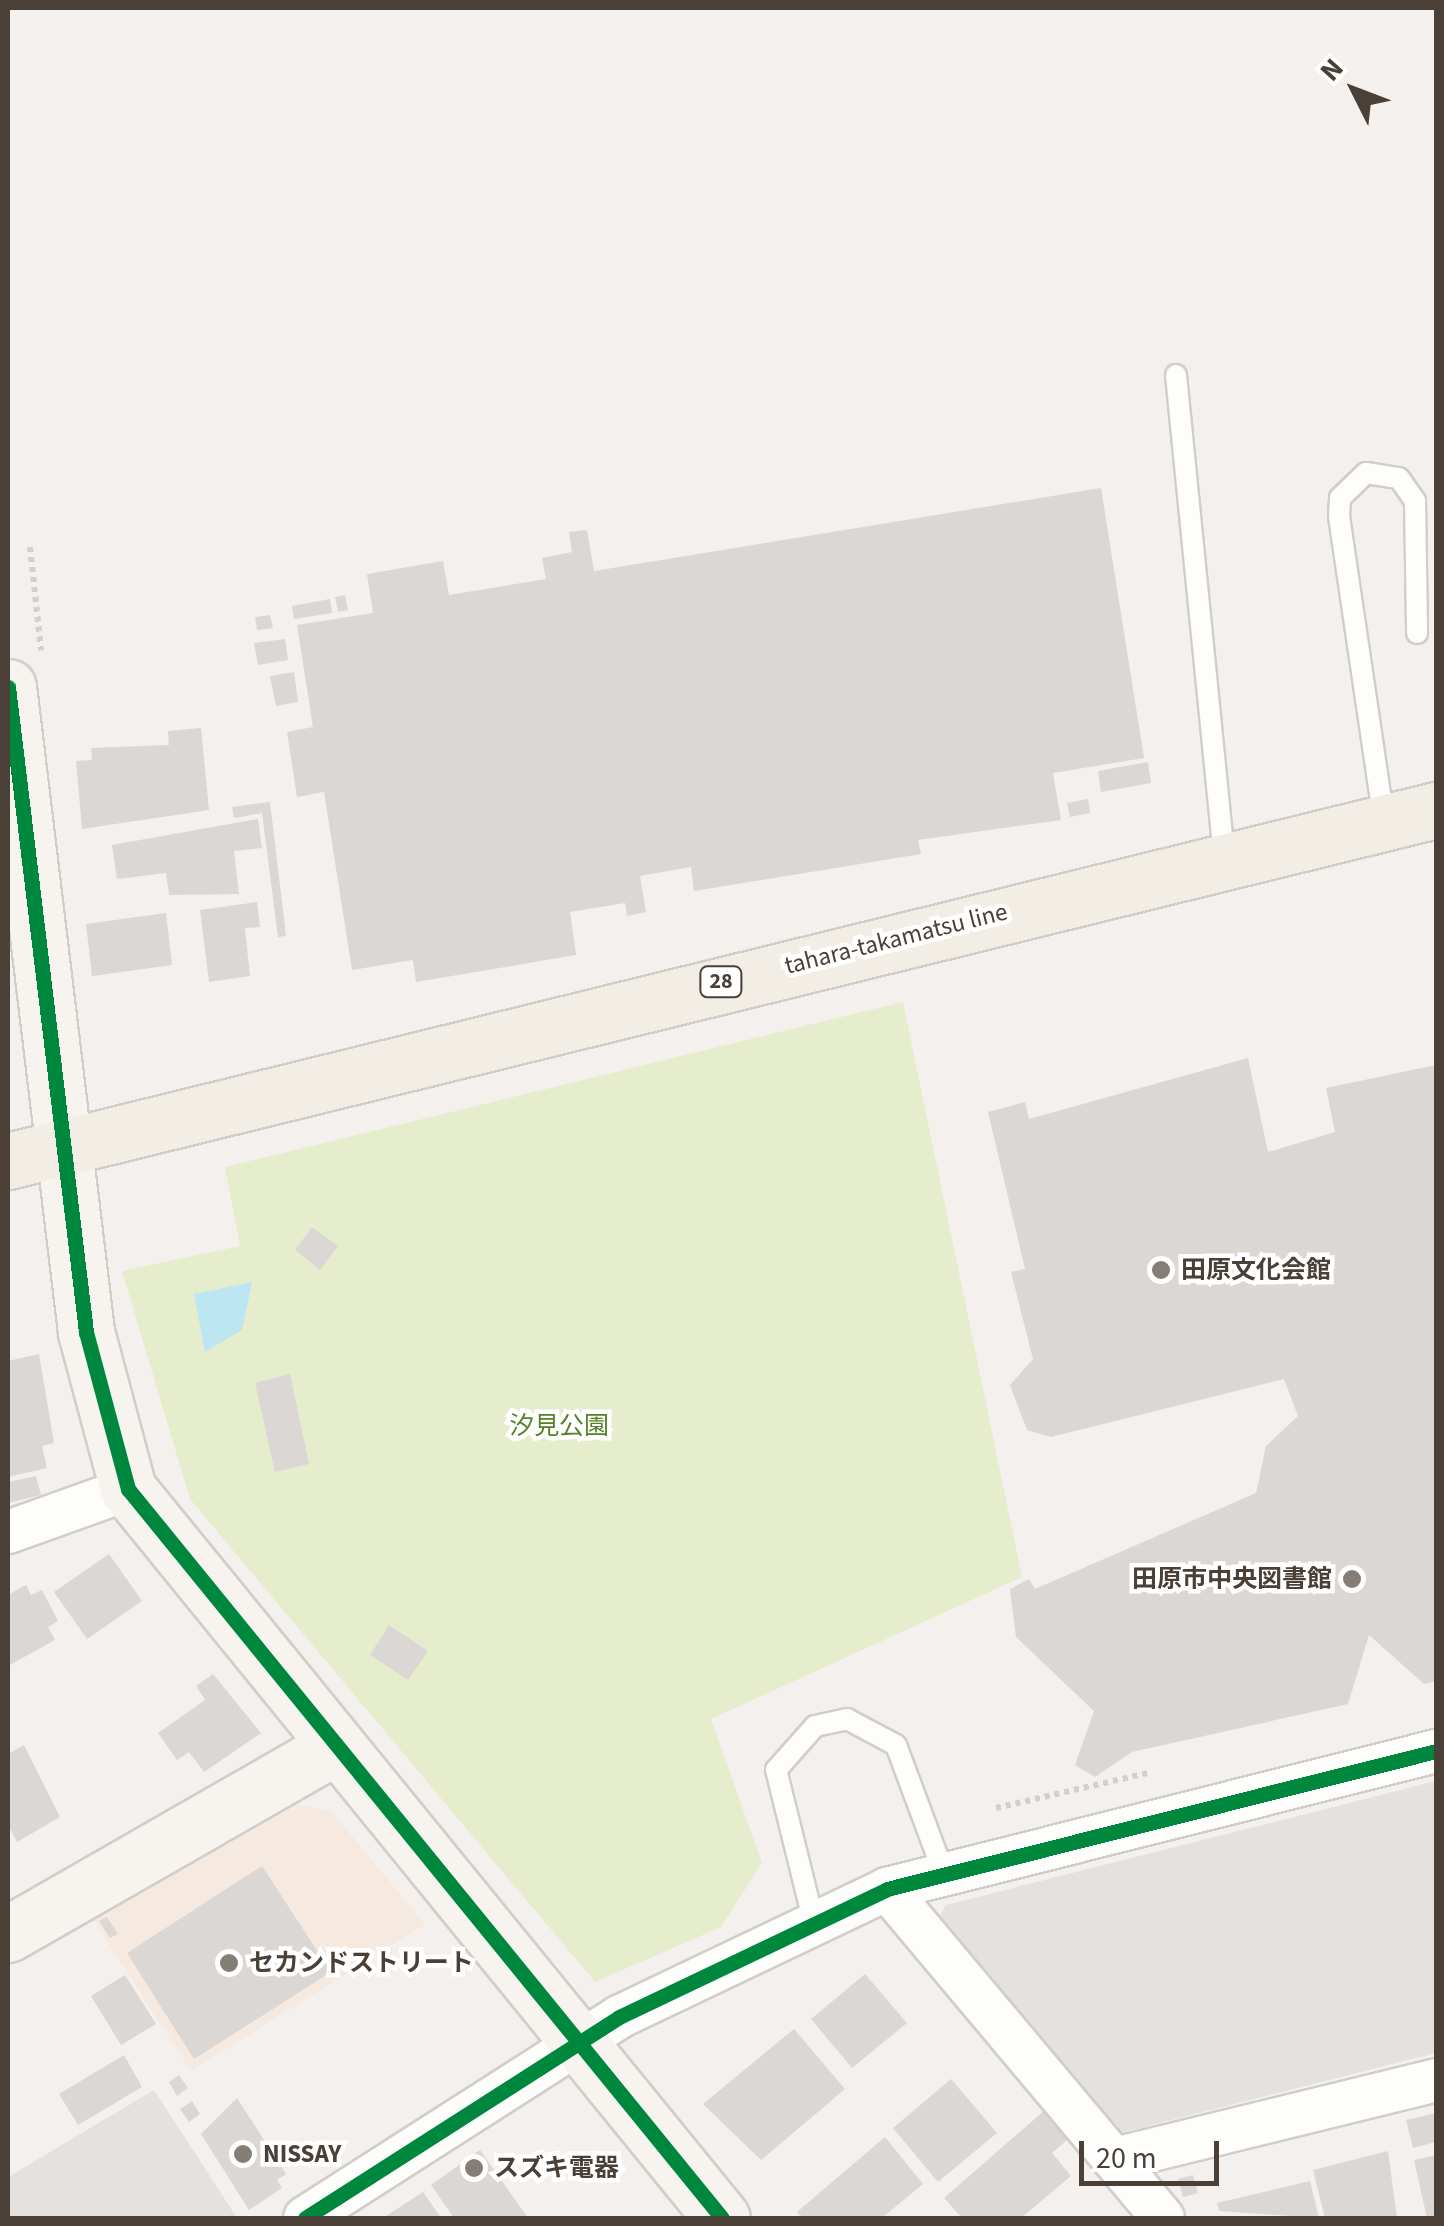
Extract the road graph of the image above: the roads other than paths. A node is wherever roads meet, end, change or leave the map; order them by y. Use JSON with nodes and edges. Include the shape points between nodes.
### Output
{"nodes":[{"id":1,"x":1176,"y":375,"type":"dead end"},
{"id":2,"x":1417,"y":633,"type":"dead end"},
{"id":3,"x":25,"y":675,"type":"edge"},
{"id":4,"x":1436,"y":810,"type":"edge"},
{"id":5,"x":1384,"y":822,"type":"junction"},
{"id":6,"x":1224,"y":859,"type":"junction"},
{"id":7,"x":66,"y":1150,"type":"junction"},
{"id":8,"x":8,"y":1161,"type":"edge"},
{"id":9,"x":128,"y":1489,"type":"junction"},
{"id":10,"x":8,"y":1532,"type":"edge"},
{"id":11,"x":336,"y":1746,"type":"junction"},
{"id":12,"x":1436,"y":1751,"type":"edge"},
{"id":13,"x":944,"y":1874,"type":"junction"},
{"id":14,"x":887,"y":1889,"type":"junction"},
{"id":15,"x":814,"y":1923,"type":"junction"},
{"id":16,"x":8,"y":1934,"type":"edge"},
{"id":17,"x":576,"y":2043,"type":"junction"},
{"id":18,"x":1436,"y":2080,"type":"edge"},
{"id":19,"x":1115,"y":2159,"type":"junction"},
{"id":20,"x":305,"y":2218,"type":"edge"},
{"id":21,"x":722,"y":2218,"type":"edge"},
{"id":22,"x":1163,"y":2218,"type":"edge"}],
"edges":[{"from":1,"to":6,"type":"lane"},
{"from":2,"to":5,"type":"lane","via":[[1415,502],[1399,478],[1366,472],[1340,498],[1339,517]]},
{"from":3,"to":7,"type":"street","via":[[49,1078]]},
{"from":4,"to":5,"type":"main road","name":"tahara-takamatsu line","number":"28"},
{"from":5,"to":6,"type":"main road","name":"tahara-takamatsu line","number":"28"},
{"from":6,"to":7,"type":"main road","name":"tahara-takamatsu line","number":"28"},
{"from":7,"to":8,"type":"main road","name":"tahara-takamatsu line","number":"28"},
{"from":7,"to":9,"type":"street","via":[[86,1332]]},
{"from":9,"to":10,"type":"street"},
{"from":9,"to":11,"type":"street"},
{"from":11,"to":16,"type":"street"},
{"from":11,"to":17,"type":"street"},
{"from":12,"to":13,"type":"street"},
{"from":13,"to":14,"type":"street"},
{"from":13,"to":15,"type":"lane","via":[[896,1745],[847,1718],[815,1726],[776,1770]]},
{"from":14,"to":15,"type":"street"},
{"from":14,"to":19,"type":"street"},
{"from":15,"to":17,"type":"street"},
{"from":17,"to":20,"type":"street"},
{"from":17,"to":21,"type":"street"},
{"from":18,"to":19,"type":"street"},
{"from":19,"to":22,"type":"street"}]}
